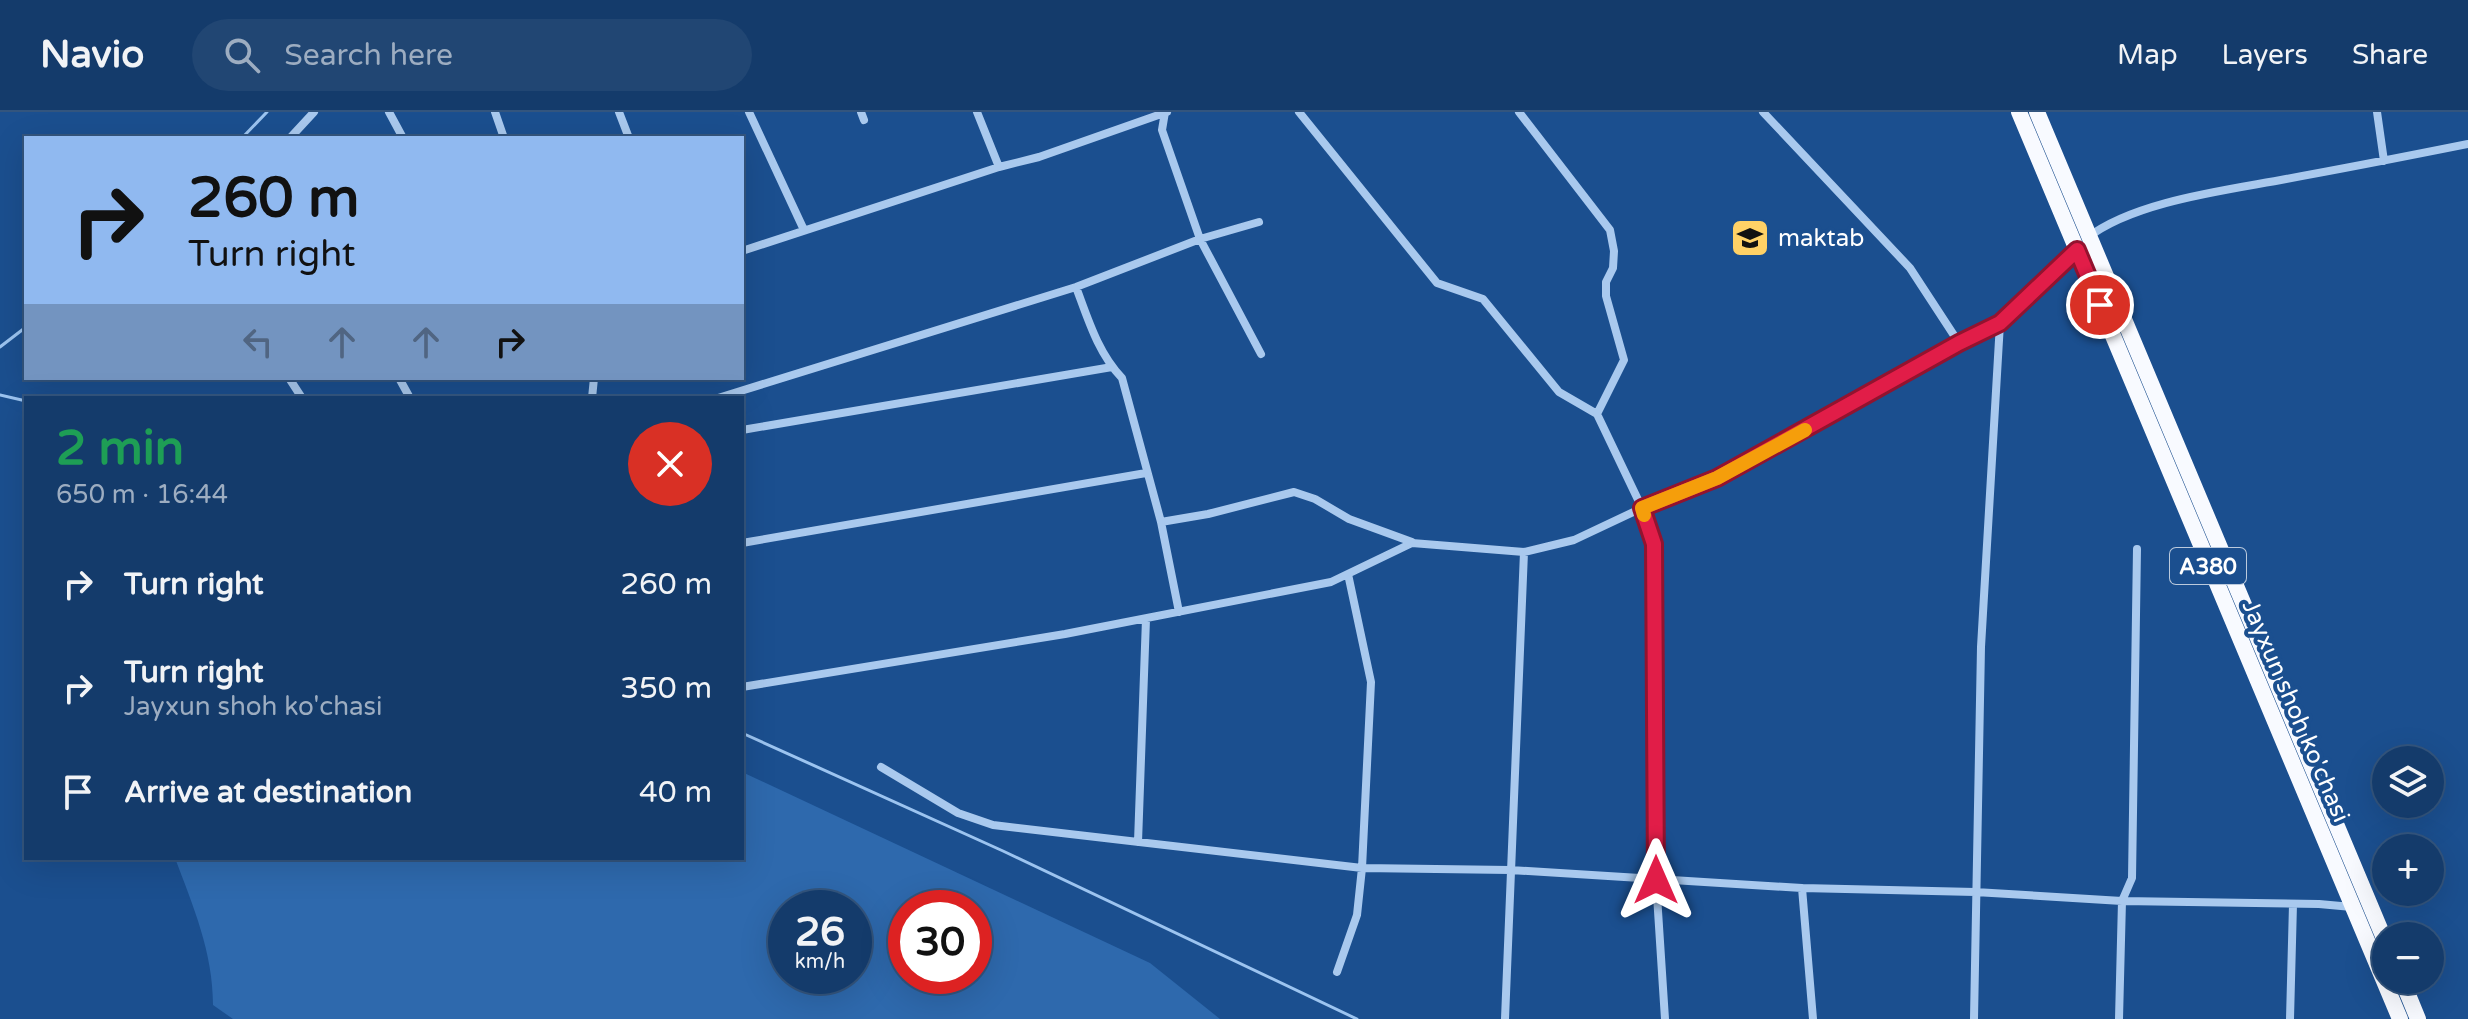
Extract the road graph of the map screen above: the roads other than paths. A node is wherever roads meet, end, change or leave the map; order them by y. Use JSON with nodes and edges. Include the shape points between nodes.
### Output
{"nodes":[{"id":1,"x":314,"y":112,"type":"edge"},
{"id":2,"x":389,"y":112,"type":"edge"},
{"id":3,"x":495,"y":112,"type":"edge"},
{"id":4,"x":619,"y":112,"type":"edge"},
{"id":5,"x":749,"y":112,"type":"edge"},
{"id":6,"x":977,"y":112,"type":"edge"},
{"id":7,"x":1166,"y":112,"type":"edge"},
{"id":8,"x":1299,"y":112,"type":"edge"},
{"id":9,"x":1519,"y":112,"type":"edge"},
{"id":10,"x":1763,"y":112,"type":"edge"},
{"id":11,"x":2019,"y":112,"type":"edge"},
{"id":12,"x":2037,"y":112,"type":"edge"},
{"id":13,"x":2377,"y":112,"type":"edge"},
{"id":14,"x":292,"y":136,"type":"edge"},
{"id":15,"x":402,"y":136,"type":"edge"},
{"id":16,"x":503,"y":136,"type":"edge"},
{"id":17,"x":628,"y":136,"type":"edge"},
{"id":18,"x":2468,"y":144,"type":"edge"},
{"id":19,"x":2384,"y":161,"type":"junction"},
{"id":20,"x":999,"y":167,"type":"junction"},
{"id":21,"x":1259,"y":222,"type":"dead end"},
{"id":22,"x":804,"y":230,"type":"junction"},
{"id":23,"x":1200,"y":239,"type":"junction"},
{"id":24,"x":2083,"y":243,"type":"junction"},
{"id":25,"x":744,"y":250,"type":"edge"},
{"id":26,"x":1076,"y":287,"type":"junction"},
{"id":27,"x":2000,"y":323,"type":"junction"},
{"id":28,"x":1959,"y":343,"type":"junction"},
{"id":29,"x":1261,"y":354,"type":"dead end"},
{"id":30,"x":1112,"y":367,"type":"junction"},
{"id":31,"x":724,"y":396,"type":"edge"},
{"id":32,"x":1597,"y":414,"type":"junction"},
{"id":33,"x":744,"y":430,"type":"edge"},
{"id":34,"x":1146,"y":473,"type":"junction"},
{"id":35,"x":1642,"y":508,"type":"junction"},
{"id":36,"x":1161,"y":522,"type":"junction"},
{"id":37,"x":744,"y":543,"type":"edge"},
{"id":38,"x":1412,"y":543,"type":"junction"},
{"id":39,"x":2137,"y":549,"type":"dead end"},
{"id":40,"x":1524,"y":552,"type":"junction"},
{"id":41,"x":1348,"y":574,"type":"junction"},
{"id":42,"x":1179,"y":612,"type":"junction"},
{"id":43,"x":1146,"y":619,"type":"junction"},
{"id":44,"x":744,"y":687,"type":"edge"},
{"id":45,"x":881,"y":767,"type":"dead end"},
{"id":46,"x":1138,"y":842,"type":"junction"},
{"id":47,"x":1362,"y":868,"type":"junction"},
{"id":48,"x":1510,"y":870,"type":"junction"},
{"id":49,"x":1656,"y":880,"type":"junction"},
{"id":50,"x":1802,"y":888,"type":"junction"},
{"id":51,"x":1975,"y":892,"type":"junction"},
{"id":52,"x":2122,"y":901,"type":"junction"},
{"id":53,"x":2293,"y":904,"type":"junction"},
{"id":54,"x":2353,"y":907,"type":"junction"},
{"id":55,"x":2377,"y":922,"type":"edge"},
{"id":56,"x":1337,"y":972,"type":"dead end"},
{"id":57,"x":2408,"y":994,"type":"edge"},
{"id":58,"x":1505,"y":1019,"type":"edge"},
{"id":59,"x":1665,"y":1019,"type":"edge"},
{"id":60,"x":1813,"y":1019,"type":"edge"},
{"id":61,"x":1974,"y":1019,"type":"edge"},
{"id":62,"x":2119,"y":1019,"type":"edge"},
{"id":63,"x":2290,"y":1019,"type":"edge"},
{"id":64,"x":2400,"y":1019,"type":"edge"},
{"id":65,"x":2418,"y":1019,"type":"edge"}],
"edges":[{"from":1,"to":14,"type":"street"},
{"from":2,"to":15,"type":"street"},
{"from":3,"to":16,"type":"street"},
{"from":4,"to":17,"type":"street"},
{"from":5,"to":22,"type":"street"},
{"from":6,"to":20,"type":"street"},
{"from":7,"to":20,"type":"street"},
{"from":7,"to":23,"type":"street","via":[[1162,130]]},
{"from":8,"to":32,"type":"street","via":[[1437,283],[1483,299],[1559,392]]},
{"from":9,"to":32,"type":"street","via":[[1610,230],[1614,259],[1606,296],[1624,360]]},
{"from":10,"to":28,"type":"street","via":[[1910,268]]},
{"from":11,"to":24,"type":"highway","name":"Jayxun shoh ko'chasi","number":"A380"},
{"from":12,"to":24,"type":"highway","name":"Jayxun shoh ko'chasi","number":"A380"},
{"from":13,"to":19,"type":"street"},
{"from":18,"to":19,"type":"street"},
{"from":19,"to":24,"type":"street","via":[[2197,196],[2136,213],[2101,228]]},
{"from":20,"to":22,"type":"street"},
{"from":21,"to":23,"type":"street"},
{"from":22,"to":25,"type":"street"},
{"from":23,"to":26,"type":"street"},
{"from":23,"to":29,"type":"street"},
{"from":24,"to":27,"type":"street"},
{"from":24,"to":54,"type":"highway","name":"Jayxun shoh ko'chasi","number":"A380"},
{"from":24,"to":55,"type":"highway","name":"Jayxun shoh ko'chasi","number":"A380"},
{"from":26,"to":30,"type":"street","via":[[1094,337]]},
{"from":26,"to":31,"type":"street"},
{"from":27,"to":28,"type":"street"},
{"from":27,"to":51,"type":"street","via":[[1981,647]]},
{"from":28,"to":35,"type":"street","via":[[1717,478]]},
{"from":30,"to":33,"type":"street"},
{"from":30,"to":34,"type":"street","via":[[1122,378]]},
{"from":32,"to":35,"type":"street"},
{"from":34,"to":36,"type":"street"},
{"from":34,"to":37,"type":"street"},
{"from":35,"to":40,"type":"street","via":[[1574,540]]},
{"from":35,"to":49,"type":"street","via":[[1654,544]]},
{"from":36,"to":38,"type":"street","via":[[1294,492]]},
{"from":36,"to":42,"type":"street"},
{"from":38,"to":40,"type":"street"},
{"from":38,"to":41,"type":"street"},
{"from":39,"to":52,"type":"street","via":[[2132,878]]},
{"from":40,"to":48,"type":"street"},
{"from":41,"to":42,"type":"street","via":[[1331,582]]},
{"from":41,"to":47,"type":"street","via":[[1371,682]]},
{"from":42,"to":43,"type":"street"},
{"from":43,"to":44,"type":"street"},
{"from":43,"to":46,"type":"street"},
{"from":45,"to":46,"type":"street","via":[[958,813],[993,825]]},
{"from":46,"to":47,"type":"street"},
{"from":47,"to":48,"type":"street"},
{"from":47,"to":56,"type":"street","via":[[1357,915]]},
{"from":48,"to":49,"type":"street"},
{"from":48,"to":58,"type":"street"},
{"from":49,"to":50,"type":"street"},
{"from":49,"to":59,"type":"street"},
{"from":50,"to":51,"type":"street"},
{"from":50,"to":60,"type":"street"},
{"from":51,"to":52,"type":"street"},
{"from":51,"to":61,"type":"street"},
{"from":52,"to":53,"type":"street"},
{"from":52,"to":62,"type":"street"},
{"from":53,"to":54,"type":"street"},
{"from":53,"to":63,"type":"street"},
{"from":54,"to":64,"type":"highway","name":"Jayxun shoh ko'chasi","number":"A380"},
{"from":57,"to":65,"type":"highway"}]}
